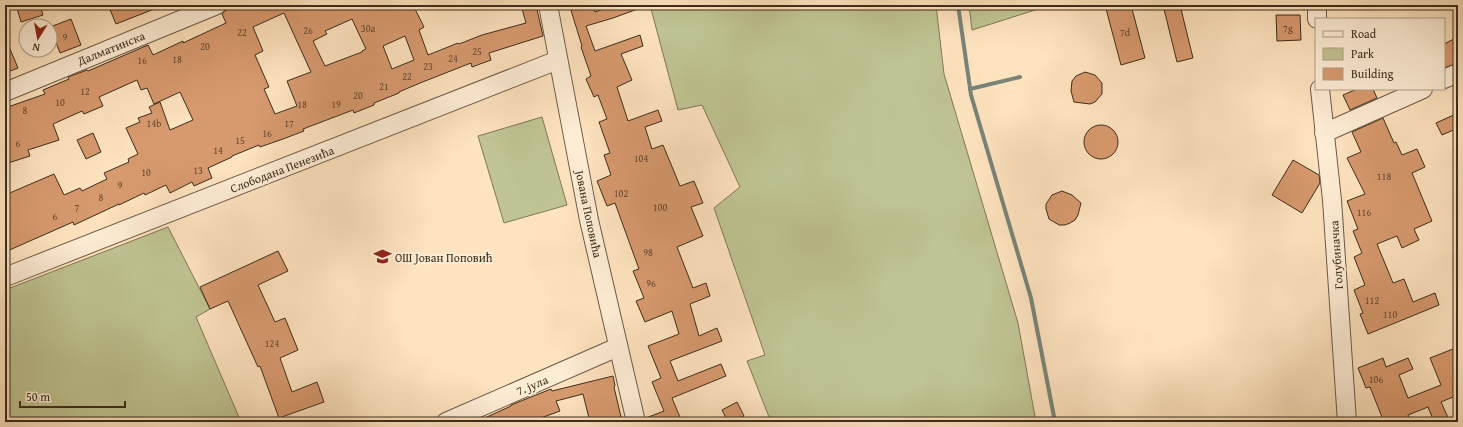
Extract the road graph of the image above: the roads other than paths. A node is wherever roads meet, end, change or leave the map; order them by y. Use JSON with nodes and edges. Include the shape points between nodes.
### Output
{"nodes":[{"id":1,"x":216,"y":5,"type":"edge"},
{"id":2,"x":548,"y":5,"type":"edge"},
{"id":3,"x":1317,"y":5,"type":"edge"},
{"id":4,"x":1317,"y":18,"type":"edge"},
{"id":5,"x":558,"y":60,"type":"junction"},
{"id":6,"x":1458,"y":73,"type":"edge"},
{"id":7,"x":1445,"y":79,"type":"edge"},
{"id":8,"x":1320,"y":90,"type":"edge"},
{"id":9,"x":1421,"y":90,"type":"edge"},
{"id":10,"x":5,"y":92,"type":"edge"},
{"id":11,"x":1324,"y":134,"type":"junction"},
{"id":12,"x":5,"y":278,"type":"edge"},
{"id":13,"x":618,"y":347,"type":"junction"},
{"id":14,"x":446,"y":422,"type":"edge"},
{"id":15,"x":636,"y":422,"type":"edge"},
{"id":16,"x":1347,"y":422,"type":"edge"}],
"edges":[{"from":1,"to":10,"type":"street","name":"Далматинска"},
{"from":2,"to":5,"type":"street","name":"Јована Поповића"},
{"from":3,"to":4,"type":"street"},
{"from":5,"to":12,"type":"street","name":"Слободана Пенезића"},
{"from":5,"to":13,"type":"street","name":"Јована Поповића","via":[[589,220]]},
{"from":6,"to":7,"type":"street"},
{"from":8,"to":11,"type":"street","name":"Голубиначка"},
{"from":9,"to":11,"type":"street"},
{"from":11,"to":16,"type":"street","name":"Голубиначка","via":[[1332,200]]},
{"from":13,"to":14,"type":"street","name":"7. јула"},
{"from":13,"to":15,"type":"street","name":"Јована Поповића"}]}
